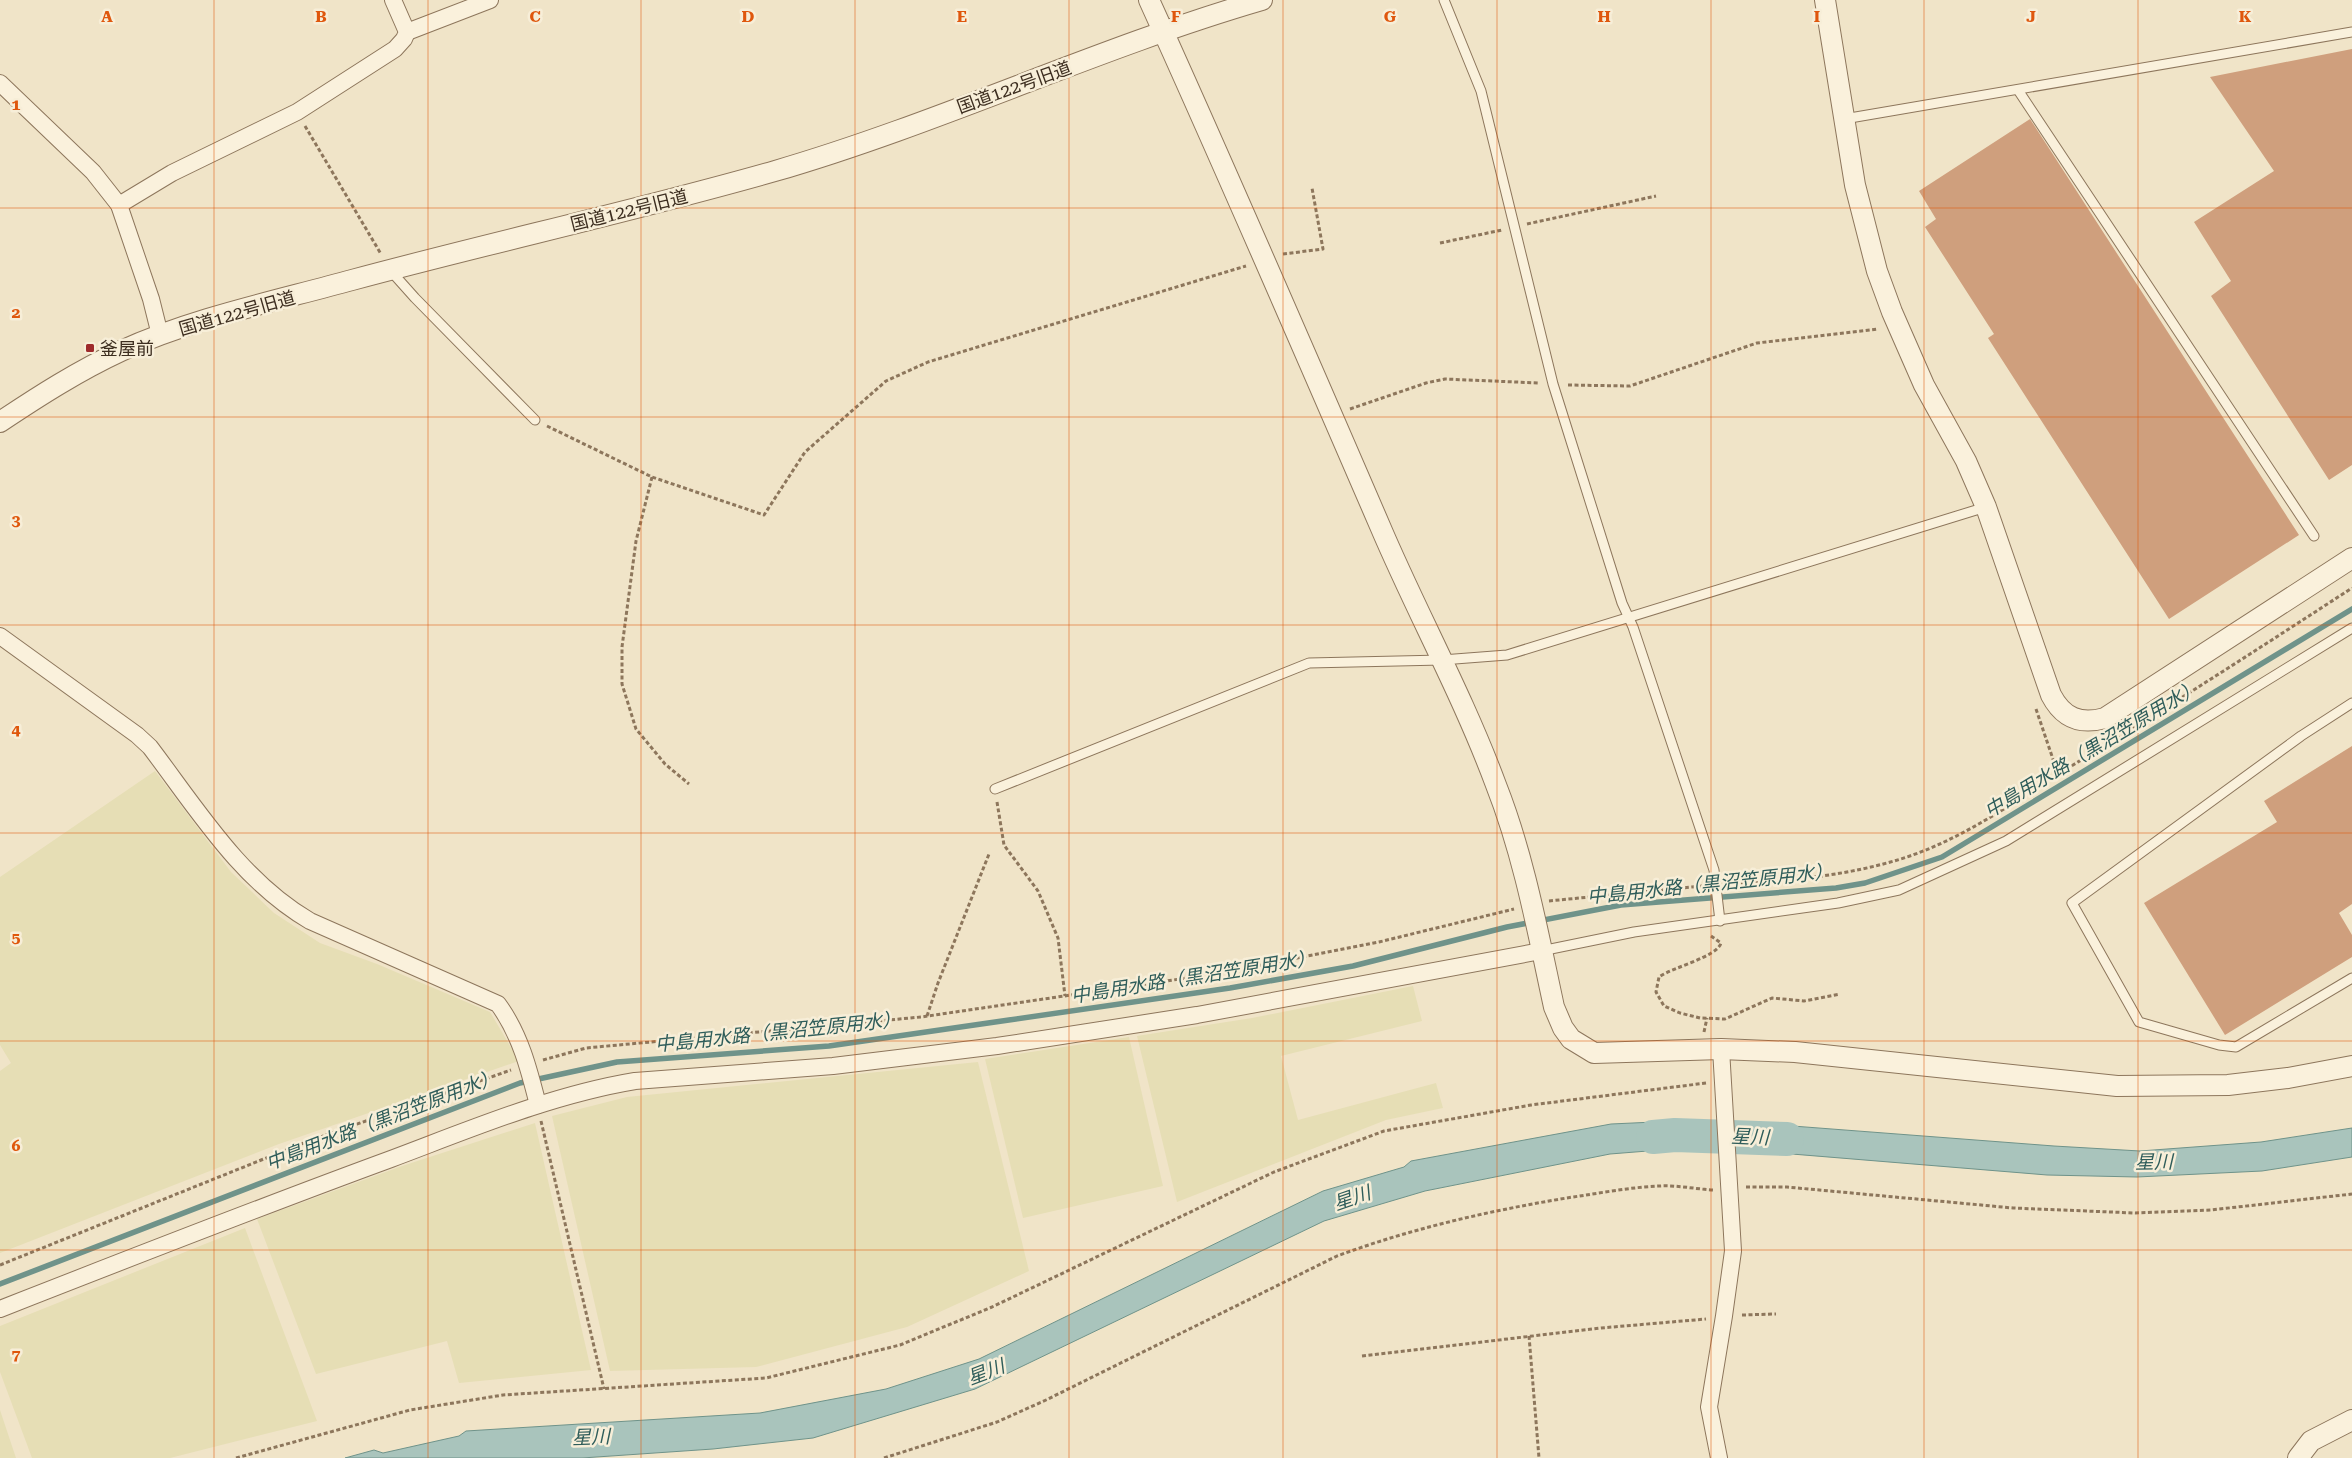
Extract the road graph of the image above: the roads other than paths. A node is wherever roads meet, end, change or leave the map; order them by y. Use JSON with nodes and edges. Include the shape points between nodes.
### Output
{"nodes":[{"id":1,"x":393,"y":0,"type":"edge"},
{"id":2,"x":490,"y":0,"type":"edge"},
{"id":3,"x":1149,"y":0,"type":"edge"},
{"id":4,"x":1262,"y":0,"type":"edge"},
{"id":5,"x":1444,"y":0,"type":"edge"},
{"id":6,"x":1825,"y":0,"type":"edge"},
{"id":7,"x":406,"y":32,"type":"junction"},
{"id":8,"x":1164,"y":32,"type":"junction"},
{"id":9,"x":2352,"y":32,"type":"edge"},
{"id":10,"x":0,"y":83,"type":"edge"},
{"id":11,"x":2018,"y":90,"type":"junction"},
{"id":12,"x":1844,"y":119,"type":"junction"},
{"id":13,"x":119,"y":205,"type":"junction"},
{"id":14,"x":390,"y":270,"type":"junction"},
{"id":15,"x":160,"y":335,"type":"junction"},
{"id":16,"x":535,"y":420,"type":"road end"},
{"id":17,"x":0,"y":422,"type":"edge"},
{"id":18,"x":1986,"y":507,"type":"junction"},
{"id":19,"x":2314,"y":536,"type":"dead end"},
{"id":20,"x":2352,"y":558,"type":"edge"},
{"id":21,"x":1628,"y":618,"type":"junction"},
{"id":22,"x":2352,"y":628,"type":"edge"},
{"id":23,"x":0,"y":636,"type":"edge"},
{"id":24,"x":1442,"y":660,"type":"junction"},
{"id":25,"x":2352,"y":703,"type":"edge"},
{"id":26,"x":995,"y":789,"type":"road end"},
{"id":27,"x":1720,"y":922,"type":"junction"},
{"id":28,"x":1539,"y":943,"type":"junction"},
{"id":29,"x":2352,"y":978,"type":"edge"},
{"id":30,"x":1721,"y":1049,"type":"junction"},
{"id":31,"x":2352,"y":1066,"type":"edge"},
{"id":32,"x":536,"y":1098,"type":"junction"},
{"id":33,"x":0,"y":1309,"type":"edge"},
{"id":34,"x":2352,"y":1420,"type":"edge"},
{"id":35,"x":1719,"y":1458,"type":"edge"},
{"id":36,"x":2298,"y":1458,"type":"edge"}],
"edges":[{"from":1,"to":7,"type":"street"},
{"from":2,"to":7,"type":"street"},
{"from":3,"to":8,"type":"street"},
{"from":4,"to":8,"type":"street","name":"国道122号旧道"},
{"from":5,"to":21,"type":"lane","via":[[1480,91],[1553,384]]},
{"from":6,"to":12,"type":"street"},
{"from":7,"to":13,"type":"street","via":[[395,49],[297,112],[172,173]]},
{"from":8,"to":14,"type":"street","name":"国道122号旧道","via":[[779,170]]},
{"from":8,"to":24,"type":"street","via":[[1411,598]]},
{"from":9,"to":11,"type":"lane"},
{"from":10,"to":13,"type":"street","via":[[93,172]]},
{"from":11,"to":12,"type":"lane"},
{"from":11,"to":19,"type":"lane"},
{"from":12,"to":18,"type":"street","via":[[1862,215],[1877,271],[1924,385],[1966,462]]},
{"from":13,"to":15,"type":"street"},
{"from":14,"to":15,"type":"street","name":"国道122号旧道"},
{"from":14,"to":16,"type":"lane"},
{"from":15,"to":17,"type":"street","name":"国道122号旧道","via":[[81,371]]},
{"from":18,"to":20,"type":"street","via":[[2050,695],[2066,716],[2078,721],[2090,722],[2114,713]]},
{"from":18,"to":21,"type":"lane"},
{"from":21,"to":24,"type":"lane","via":[[1507,655]]},
{"from":21,"to":27,"type":"lane","via":[[1714,870],[1713,888]]},
{"from":22,"to":27,"type":"lane","via":[[2006,841],[1899,890]]},
{"from":23,"to":32,"type":"street","via":[[137,735],[230,852],[286,908],[498,1004],[513,1024]]},
{"from":24,"to":26,"type":"lane","via":[[1309,663]]},
{"from":24,"to":28,"type":"street","via":[[1496,785],[1538,906]]},
{"from":25,"to":29,"type":"lane","via":[[2072,903],[2139,1022],[2219,1045],[2236,1047]]},
{"from":27,"to":28,"type":"lane"},
{"from":28,"to":30,"type":"street","via":[[1554,1007],[1563,1028],[1582,1047],[1594,1053]]},
{"from":28,"to":32,"type":"street","via":[[1178,1018],[901,1059],[636,1081]]},
{"from":30,"to":31,"type":"street","via":[[1851,1056],[2117,1086],[2228,1085]]},
{"from":30,"to":35,"type":"street","via":[[1733,1251],[1709,1407]]},
{"from":32,"to":33,"type":"street"},
{"from":34,"to":36,"type":"street","via":[[2311,1442]]}]}
